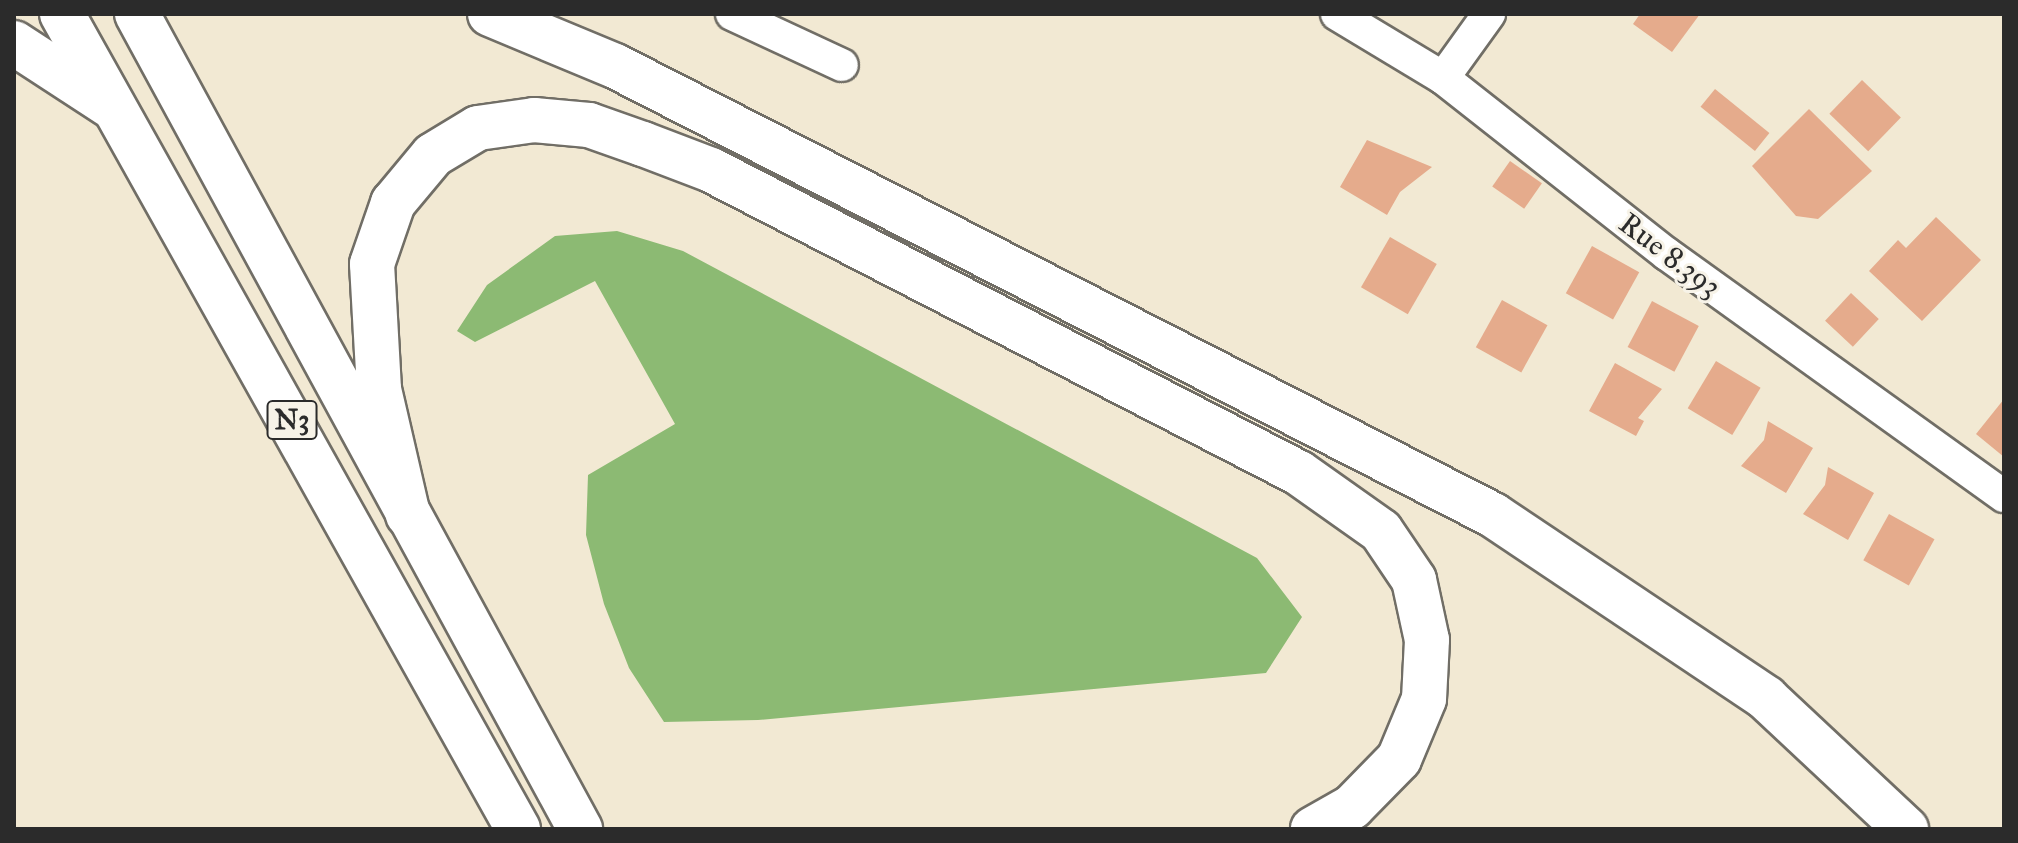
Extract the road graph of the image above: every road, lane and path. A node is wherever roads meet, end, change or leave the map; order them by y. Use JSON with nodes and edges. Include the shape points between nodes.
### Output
{"nodes":[{"id":1,"x":62,"y":14,"type":"edge"},
{"id":2,"x":137,"y":14,"type":"edge"},
{"id":3,"x":490,"y":14,"type":"edge"},
{"id":4,"x":732,"y":14,"type":"edge"},
{"id":5,"x":1337,"y":14,"type":"edge"},
{"id":6,"x":1489,"y":14,"type":"edge"},
{"id":7,"x":14,"y":43,"type":"edge"},
{"id":8,"x":842,"y":65,"type":"dead end"},
{"id":9,"x":1443,"y":78,"type":"junction"},
{"id":10,"x":123,"y":115,"type":"junction"},
{"id":11,"x":2004,"y":496,"type":"edge"},
{"id":12,"x":408,"y":515,"type":"junction"},
{"id":13,"x":518,"y":829,"type":"edge"},
{"id":14,"x":580,"y":829,"type":"edge"},
{"id":15,"x":1313,"y":829,"type":"edge"},
{"id":16,"x":1906,"y":829,"type":"edge"}],
"edges":[{"from":1,"to":10,"type":"highway","number":"N3"},
{"from":2,"to":12,"type":"highway","number":"N3"},
{"from":3,"to":16,"type":"highway","via":[[615,66],[1493,515],[1766,698]]},
{"from":4,"to":8,"type":"street"},
{"from":5,"to":9,"type":"street","name":"Rue 8.393"},
{"from":6,"to":9,"type":"street"},
{"from":7,"to":10,"type":"highway"},
{"from":9,"to":11,"type":"street","name":"Rue 8.393","via":[[1667,254]]},
{"from":10,"to":13,"type":"highway","number":"N3"},
{"from":12,"to":14,"type":"highway","number":"N3"},
{"from":12,"to":15,"type":"highway","via":[[379,389],[372,264],[393,203],[433,155],[478,128],[534,120],[589,125],[711,170],[1299,473],[1381,531],[1414,580],[1427,640],[1424,699],[1399,759],[1352,807]]}]}
